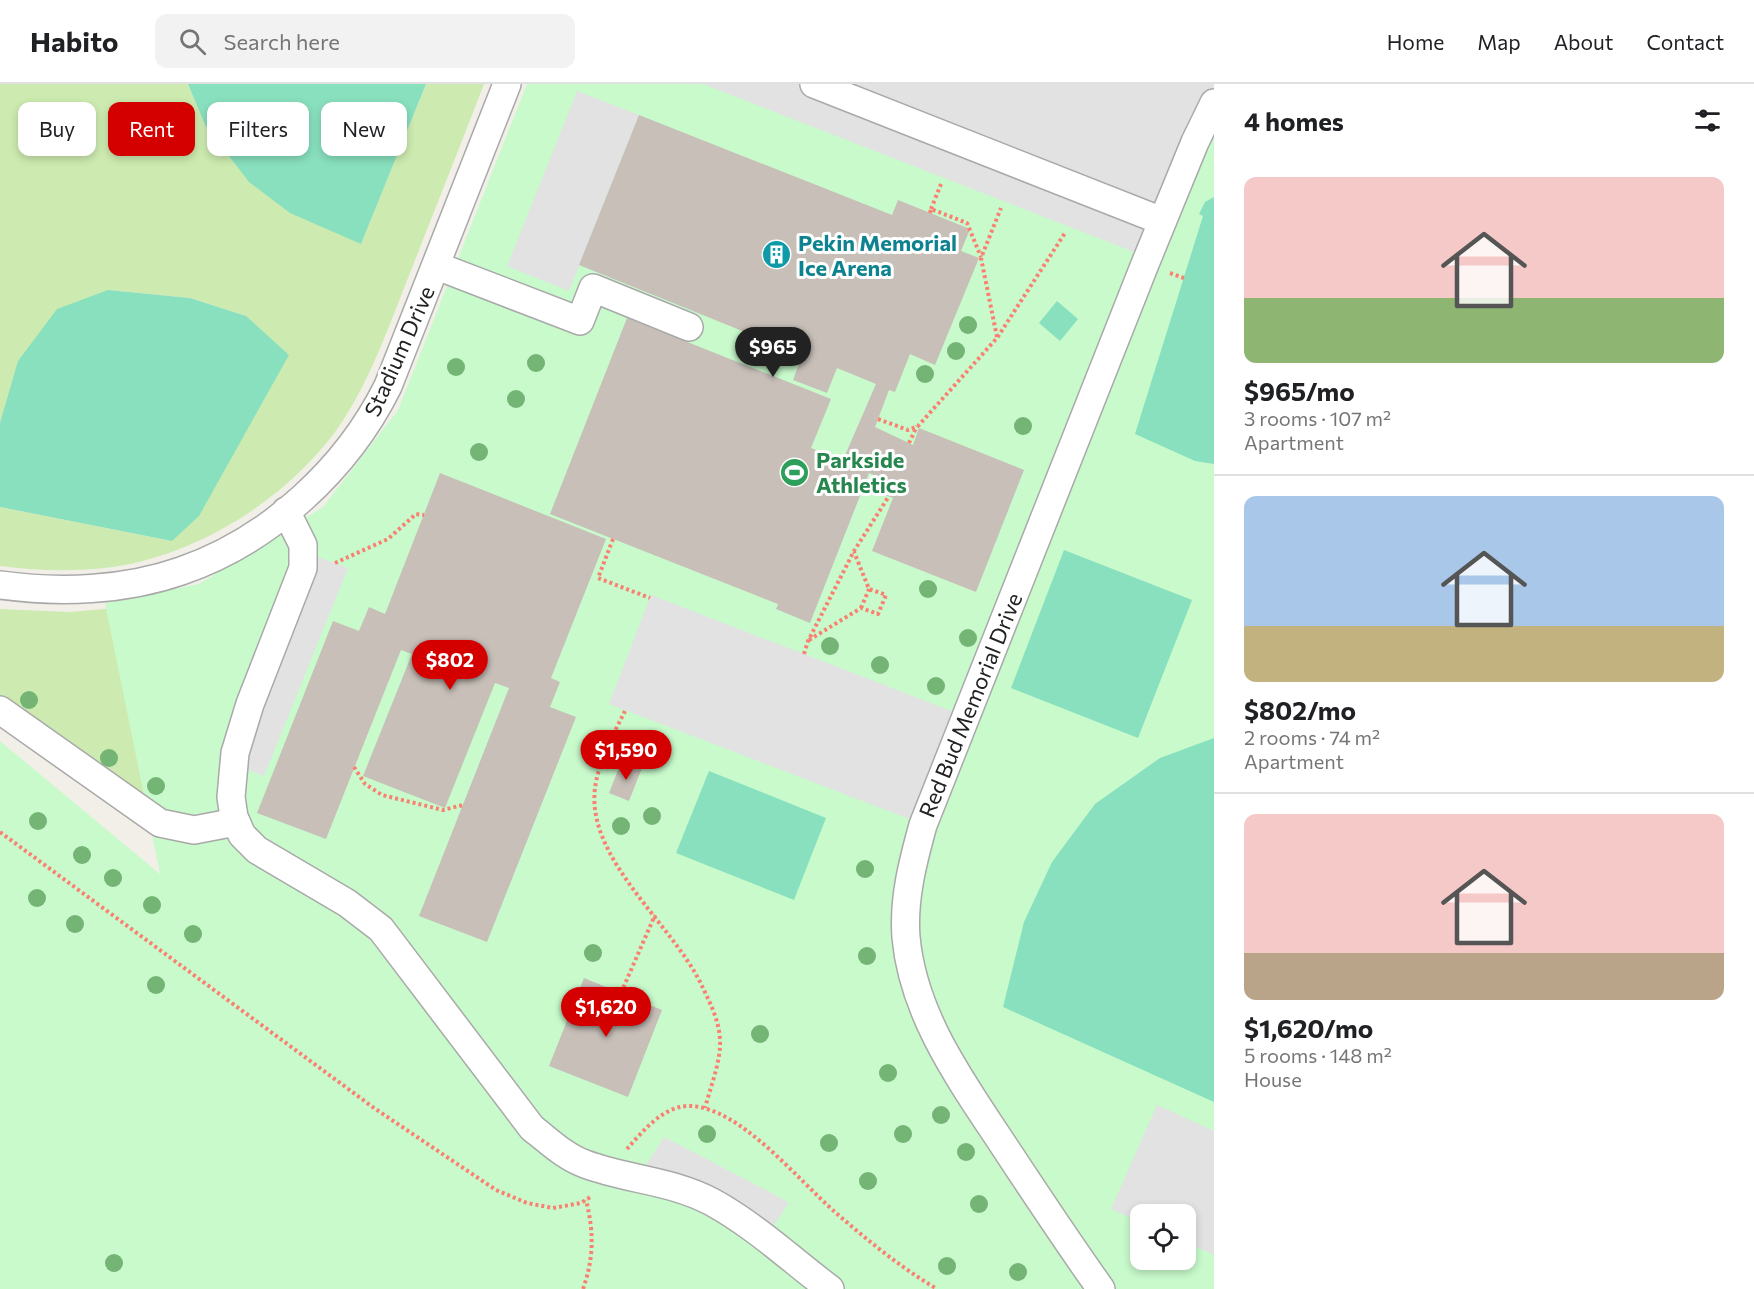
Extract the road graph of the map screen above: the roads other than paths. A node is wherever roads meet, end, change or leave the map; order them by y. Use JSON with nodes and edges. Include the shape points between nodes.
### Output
{"nodes":[{"id":1,"x":507,"y":84,"type":"edge"},
{"id":2,"x":814,"y":84,"type":"edge"},
{"id":3,"x":1214,"y":103,"type":"edge"},
{"id":4,"x":1162,"y":221,"type":"junction"},
{"id":5,"x":436,"y":266,"type":"junction"},
{"id":6,"x":688,"y":327,"type":"dead end"},
{"id":7,"x":286,"y":511,"type":"junction"},
{"id":8,"x":0,"y":585,"type":"edge"},
{"id":9,"x":0,"y":710,"type":"edge"},
{"id":10,"x":236,"y":822,"type":"junction"},
{"id":11,"x":830,"y":1289,"type":"edge"},
{"id":12,"x":1101,"y":1289,"type":"edge"}],
"edges":[{"from":1,"to":5,"type":"street","name":"Stadium Drive"},
{"from":2,"to":4,"type":"street"},
{"from":3,"to":4,"type":"street","name":"Red Bud Memorial Drive"},
{"from":4,"to":12,"type":"street","name":"Red Bud Memorial Drive","via":[[923,825],[906,903],[906,937],[913,976],[935,1035],[972,1098]]},
{"from":5,"to":6,"type":"street","via":[[580,321],[593,288]]},
{"from":5,"to":7,"type":"street","name":"Stadium Drive","via":[[378,406],[329,472]]},
{"from":7,"to":8,"type":"street","name":"Stadium Drive","via":[[238,544],[182,571],[156,578],[56,590]]},
{"from":7,"to":10,"type":"street","via":[[303,545],[303,568],[235,753],[231,797]]},
{"from":9,"to":10,"type":"street","via":[[160,823],[194,830]]},
{"from":10,"to":11,"type":"street","via":[[257,850],[347,903],[381,929],[532,1128],[584,1164],[669,1184],[712,1202]]}]}
